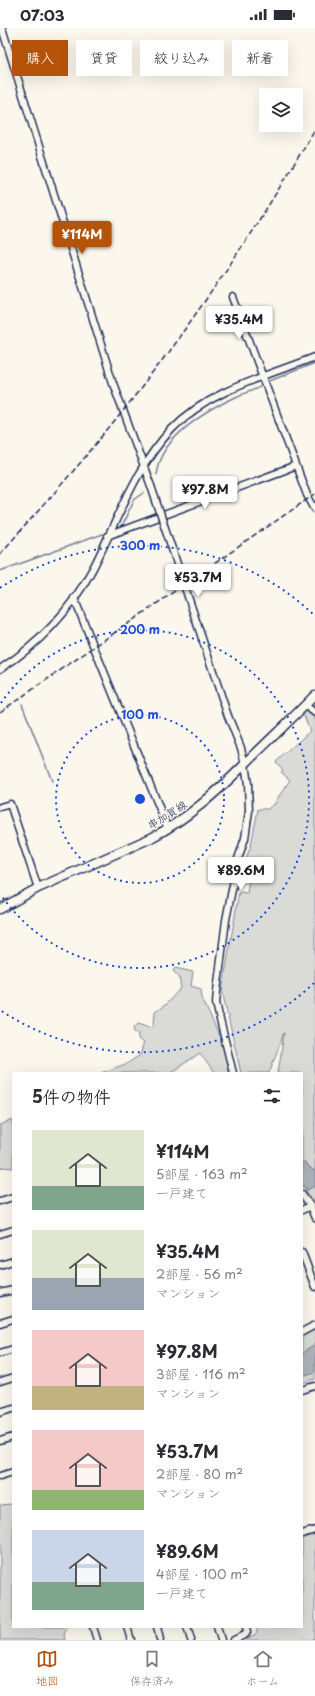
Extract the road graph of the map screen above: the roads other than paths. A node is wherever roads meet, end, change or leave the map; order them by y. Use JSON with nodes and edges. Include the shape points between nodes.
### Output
{"nodes":[{"id":1,"x":2,"y":28,"type":"edge"},
{"id":2,"x":233,"y":298,"type":"dead end"},
{"id":3,"x":315,"y":357,"type":"edge"},
{"id":4,"x":262,"y":377,"type":"junction"},
{"id":5,"x":144,"y":466,"type":"junction"},
{"id":6,"x":296,"y":466,"type":"junction"},
{"id":7,"x":314,"y":507,"type":"edge"},
{"id":8,"x":107,"y":536,"type":"junction"},
{"id":9,"x":74,"y":598,"type":"junction"},
{"id":10,"x":0,"y":669,"type":"edge"},
{"id":11,"x":315,"y":695,"type":"edge"},
{"id":12,"x":305,"y":705,"type":"junction"},
{"id":13,"x":315,"y":713,"type":"edge"},
{"id":14,"x":245,"y":764,"type":"junction"},
{"id":15,"x":0,"y":807,"type":"edge"},
{"id":16,"x":168,"y":829,"type":"junction"},
{"id":17,"x":38,"y":888,"type":"junction"},
{"id":18,"x":0,"y":909,"type":"edge"},
{"id":19,"x":233,"y":1072,"type":"edge"},
{"id":20,"x":303,"y":1196,"type":"edge"},
{"id":21,"x":12,"y":1197,"type":"edge"},
{"id":22,"x":0,"y":1201,"type":"edge"},
{"id":23,"x":310,"y":1206,"type":"junction"},
{"id":24,"x":303,"y":1210,"type":"edge"},
{"id":25,"x":315,"y":1218,"type":"edge"},
{"id":26,"x":12,"y":1230,"type":"edge"},
{"id":27,"x":0,"y":1234,"type":"edge"},
{"id":28,"x":303,"y":1255,"type":"edge"},
{"id":29,"x":12,"y":1261,"type":"edge"},
{"id":30,"x":0,"y":1265,"type":"edge"},
{"id":31,"x":315,"y":1287,"type":"edge"},
{"id":32,"x":12,"y":1290,"type":"edge"},
{"id":33,"x":0,"y":1293,"type":"edge"},
{"id":34,"x":12,"y":1319,"type":"edge"},
{"id":35,"x":0,"y":1323,"type":"edge"},
{"id":36,"x":315,"y":1325,"type":"edge"},
{"id":37,"x":303,"y":1331,"type":"edge"},
{"id":38,"x":12,"y":1349,"type":"edge"},
{"id":39,"x":0,"y":1353,"type":"edge"},
{"id":40,"x":12,"y":1378,"type":"edge"},
{"id":41,"x":0,"y":1382,"type":"edge"},
{"id":42,"x":315,"y":1386,"type":"edge"},
{"id":43,"x":303,"y":1390,"type":"edge"},
{"id":44,"x":12,"y":1408,"type":"edge"},
{"id":45,"x":0,"y":1412,"type":"edge"},
{"id":46,"x":12,"y":1437,"type":"edge"},
{"id":47,"x":0,"y":1441,"type":"edge"},
{"id":48,"x":12,"y":1472,"type":"edge"},
{"id":49,"x":0,"y":1476,"type":"edge"},
{"id":50,"x":315,"y":1530,"type":"edge"},
{"id":51,"x":303,"y":1534,"type":"edge"},
{"id":52,"x":93,"y":1628,"type":"edge"},
{"id":53,"x":127,"y":1628,"type":"edge"},
{"id":54,"x":156,"y":1628,"type":"edge"},
{"id":55,"x":187,"y":1628,"type":"edge"},
{"id":56,"x":217,"y":1628,"type":"edge"},
{"id":57,"x":246,"y":1628,"type":"edge"},
{"id":58,"x":97,"y":1640,"type":"edge"},
{"id":59,"x":131,"y":1640,"type":"edge"},
{"id":60,"x":160,"y":1640,"type":"edge"},
{"id":61,"x":191,"y":1640,"type":"edge"},
{"id":62,"x":221,"y":1640,"type":"edge"},
{"id":63,"x":234,"y":1640,"type":"edge"}],
"edges":[{"from":1,"to":5,"type":"street","via":[[113,383]]},
{"from":2,"to":4,"type":"street"},
{"from":3,"to":4,"type":"street"},
{"from":4,"to":5,"type":"street","via":[[213,398],[184,419],[163,440]]},
{"from":4,"to":6,"type":"street"},
{"from":5,"to":8,"type":"street"},
{"from":5,"to":14,"type":"street","bridge":true},
{"from":6,"to":7,"type":"street"},
{"from":6,"to":8,"type":"street"},
{"from":8,"to":9,"type":"street","via":[[91,571]]},
{"from":9,"to":10,"type":"street","via":[[34,645]]},
{"from":9,"to":16,"type":"street"},
{"from":11,"to":12,"type":"main road","name":"串加賀線"},
{"from":12,"to":13,"type":"street"},
{"from":12,"to":14,"type":"main road","name":"串加賀線"},
{"from":14,"to":16,"type":"main road","name":"串加賀線","via":[[200,807]]},
{"from":14,"to":19,"type":"street","via":[[250,811],[238,859],[216,991],[219,1016]]},
{"from":15,"to":17,"type":"street","via":[[10,804]]},
{"from":16,"to":17,"type":"main road","name":"串加賀線"},
{"from":17,"to":18,"type":"main road","name":"串加賀線"},
{"from":20,"to":23,"type":"street"},
{"from":21,"to":22,"type":"street"},
{"from":23,"to":24,"type":"street"},
{"from":23,"to":25,"type":"street"},
{"from":26,"to":27,"type":"street"},
{"from":28,"to":31,"type":"street"},
{"from":29,"to":30,"type":"street"},
{"from":32,"to":33,"type":"street"},
{"from":34,"to":35,"type":"street"},
{"from":36,"to":37,"type":"street"},
{"from":38,"to":39,"type":"street"},
{"from":40,"to":41,"type":"street"},
{"from":42,"to":43,"type":"street"},
{"from":44,"to":45,"type":"street"},
{"from":46,"to":47,"type":"street"},
{"from":48,"to":49,"type":"street"},
{"from":50,"to":51,"type":"street"},
{"from":52,"to":58,"type":"street"},
{"from":53,"to":59,"type":"street"},
{"from":54,"to":60,"type":"street"},
{"from":55,"to":61,"type":"street"},
{"from":56,"to":62,"type":"street"},
{"from":57,"to":63,"type":"street","via":[[246,1634]]}]}
